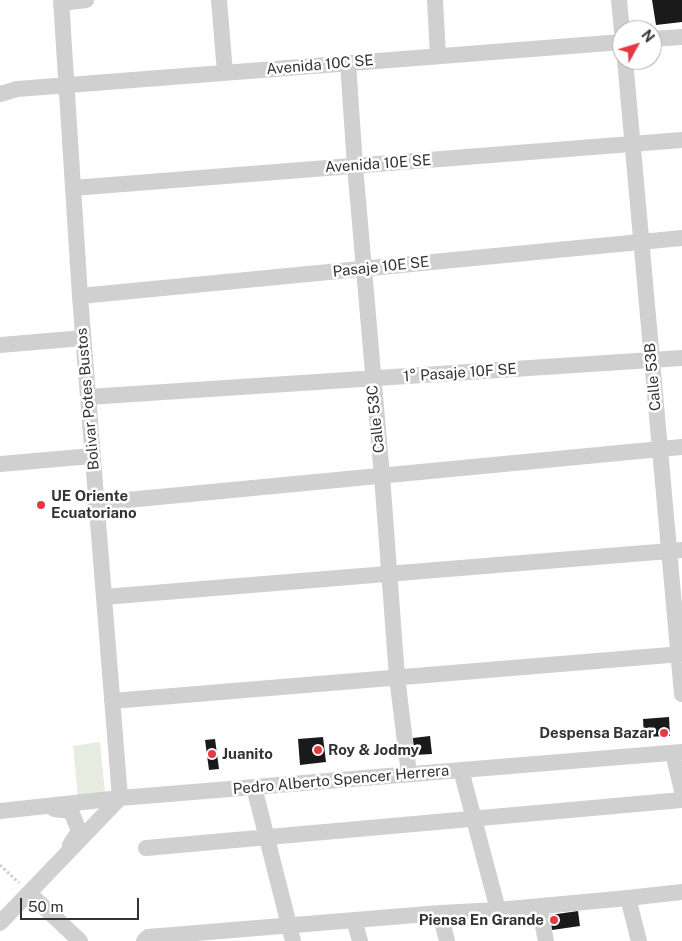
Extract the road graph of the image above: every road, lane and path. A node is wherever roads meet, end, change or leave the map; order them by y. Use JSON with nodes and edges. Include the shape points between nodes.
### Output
{"nodes":[{"id":1,"x":86,"y":0,"type":"edge"},
{"id":2,"x":219,"y":0,"type":"edge"},
{"id":3,"x":435,"y":0,"type":"edge"},
{"id":4,"x":619,"y":0,"type":"edge"},
{"id":5,"x":62,"y":1,"type":"edge"},
{"id":6,"x":621,"y":20,"type":"edge"},
{"id":7,"x":682,"y":37,"type":"edge"},
{"id":8,"x":662,"y":38,"type":"edge"},
{"id":9,"x":612,"y":43,"type":"edge"},
{"id":10,"x":438,"y":56,"type":"junction"},
{"id":11,"x":348,"y":63,"type":"junction"},
{"id":12,"x":626,"y":70,"type":"edge"},
{"id":13,"x":225,"y":73,"type":"junction"},
{"id":14,"x":67,"y":85,"type":"junction"},
{"id":15,"x":0,"y":94,"type":"edge"},
{"id":16,"x":682,"y":140,"type":"edge"},
{"id":17,"x":632,"y":144,"type":"junction"},
{"id":18,"x":355,"y":166,"type":"junction"},
{"id":19,"x":73,"y":188,"type":"junction"},
{"id":20,"x":682,"y":238,"type":"edge"},
{"id":21,"x":641,"y":242,"type":"junction"},
{"id":22,"x":363,"y":269,"type":"junction"},
{"id":23,"x":80,"y":296,"type":"junction"},
{"id":24,"x":83,"y":338,"type":"junction"},
{"id":25,"x":0,"y":345,"type":"edge"},
{"id":26,"x":682,"y":358,"type":"edge"},
{"id":27,"x":652,"y":360,"type":"junction"},
{"id":28,"x":372,"y":379,"type":"junction"},
{"id":29,"x":88,"y":398,"type":"junction"},
{"id":30,"x":682,"y":448,"type":"edge"},
{"id":31,"x":660,"y":450,"type":"junction"},
{"id":32,"x":92,"y":456,"type":"junction"},
{"id":33,"x":0,"y":464,"type":"edge"},
{"id":34,"x":382,"y":476,"type":"junction"},
{"id":35,"x":96,"y":503,"type":"junction"},
{"id":36,"x":676,"y":551,"type":"edge"},
{"id":37,"x":389,"y":574,"type":"junction"},
{"id":38,"x":104,"y":597,"type":"junction"},
{"id":39,"x":680,"y":654,"type":"edge"},
{"id":40,"x":397,"y":677,"type":"junction"},
{"id":41,"x":682,"y":694,"type":"edge"},
{"id":42,"x":112,"y":701,"type":"junction"},
{"id":43,"x":677,"y":752,"type":"edge"},
{"id":44,"x":461,"y":770,"type":"junction"},
{"id":45,"x":408,"y":774,"type":"junction"},
{"id":46,"x":254,"y":787,"type":"junction"},
{"id":47,"x":682,"y":791,"type":"edge"},
{"id":48,"x":120,"y":798,"type":"junction"},
{"id":49,"x":682,"y":800,"type":"edge"},
{"id":50,"x":39,"y":807,"type":"junction"},
{"id":51,"x":0,"y":811,"type":"edge"},
{"id":52,"x":473,"y":819,"type":"junction"},
{"id":53,"x":266,"y":837,"type":"junction"},
{"id":54,"x":146,"y":848,"type":"dead end"},
{"id":55,"x":60,"y":861,"type":"junction"},
{"id":56,"x":0,"y":865,"type":"edge"},
{"id":57,"x":682,"y":892,"type":"edge"},
{"id":58,"x":29,"y":893,"type":"junction"},
{"id":59,"x":628,"y":898,"type":"junction"},
{"id":60,"x":539,"y":906,"type":"junction"},
{"id":61,"x":498,"y":910,"type":"junction"},
{"id":62,"x":440,"y":913,"type":"junction"},
{"id":63,"x":354,"y":920,"type":"junction"},
{"id":64,"x":0,"y":924,"type":"edge"},
{"id":65,"x":290,"y":933,"type":"edge"},
{"id":66,"x":146,"y":939,"type":"edge"},
{"id":67,"x":80,"y":941,"type":"edge"},
{"id":68,"x":360,"y":941,"type":"edge"},
{"id":69,"x":447,"y":941,"type":"edge"},
{"id":70,"x":546,"y":941,"type":"edge"},
{"id":71,"x":639,"y":941,"type":"edge"}],
"edges":[{"from":1,"to":5,"type":"street"},
{"from":2,"to":13,"type":"street"},
{"from":3,"to":10,"type":"street"},
{"from":4,"to":6,"type":"street"},
{"from":5,"to":14,"type":"street","name":"Bolivar Potes Bustos"},
{"from":7,"to":8,"type":"street"},
{"from":9,"to":10,"type":"street","name":"Avenida 10C SE"},
{"from":10,"to":11,"type":"street","name":"Avenida 10C SE"},
{"from":11,"to":13,"type":"street","name":"Avenida 10C SE"},
{"from":11,"to":18,"type":"street","name":"Calle 53C"},
{"from":12,"to":17,"type":"street","name":"Calle 53B"},
{"from":13,"to":14,"type":"street","name":"Avenida 10C SE"},
{"from":14,"to":15,"type":"street","name":"Avenida 10C SE","via":[[17,89]]},
{"from":14,"to":19,"type":"street","name":"Bolivar Potes Bustos"},
{"from":16,"to":17,"type":"street","name":"Avenida 10E SE"},
{"from":17,"to":18,"type":"street","name":"Avenida 10E SE"},
{"from":17,"to":21,"type":"street","name":"Calle 53B"},
{"from":18,"to":19,"type":"street","name":"Avenida 10E SE"},
{"from":18,"to":22,"type":"street","name":"Calle 53C"},
{"from":19,"to":23,"type":"street","name":"Bolivar Potes Bustos"},
{"from":20,"to":21,"type":"street","name":"Pasaje 10E SE"},
{"from":21,"to":22,"type":"street","name":"Pasaje 10E SE"},
{"from":21,"to":27,"type":"street","name":"Calle 53B"},
{"from":22,"to":23,"type":"street","name":"Pasaje 10E SE"},
{"from":22,"to":28,"type":"street","name":"Calle 53C"},
{"from":23,"to":24,"type":"street","name":"Bolivar Potes Bustos"},
{"from":24,"to":25,"type":"street"},
{"from":24,"to":29,"type":"street","name":"Bolivar Potes Bustos"},
{"from":26,"to":27,"type":"street","name":"1° Pasaje 10F SE"},
{"from":27,"to":28,"type":"street","name":"1° Pasaje 10F SE"},
{"from":27,"to":31,"type":"street","name":"Calle 53B"},
{"from":28,"to":29,"type":"street","name":"1° Pasaje 10F SE"},
{"from":28,"to":34,"type":"street","name":"Calle 53C"},
{"from":29,"to":32,"type":"street","name":"Bolivar Potes Bustos"},
{"from":30,"to":31,"type":"street"},
{"from":31,"to":34,"type":"street"},
{"from":31,"to":36,"type":"street","name":"Calle 53B"},
{"from":32,"to":33,"type":"street"},
{"from":32,"to":35,"type":"street","name":"Bolivar Potes Bustos"},
{"from":34,"to":35,"type":"street"},
{"from":34,"to":37,"type":"street","name":"Calle 53C"},
{"from":35,"to":38,"type":"street","name":"Bolivar Potes Bustos"},
{"from":36,"to":37,"type":"street"},
{"from":36,"to":39,"type":"street","name":"Calle 53B"},
{"from":37,"to":38,"type":"street"},
{"from":37,"to":40,"type":"street","name":"Calle 53C"},
{"from":38,"to":42,"type":"street","name":"Bolivar Potes Bustos"},
{"from":39,"to":40,"type":"street"},
{"from":39,"to":41,"type":"street","name":"Calle 53B"},
{"from":40,"to":42,"type":"street"},
{"from":40,"to":45,"type":"street","name":"Calle 53C"},
{"from":42,"to":48,"type":"street","name":"Bolivar Potes Bustos"},
{"from":43,"to":44,"type":"street","name":"Pedro Alberto Spencer Herrera"},
{"from":43,"to":47,"type":"street"},
{"from":44,"to":45,"type":"street","name":"Pedro Alberto Spencer Herrera"},
{"from":44,"to":52,"type":"street"},
{"from":45,"to":46,"type":"street","name":"Pedro Alberto Spencer Herrera"},
{"from":46,"to":48,"type":"street","name":"Pedro Alberto Spencer Herrera"},
{"from":46,"to":53,"type":"street"},
{"from":48,"to":50,"type":"street","name":"Pedro Alberto Spencer Herrera"},
{"from":48,"to":55,"type":"street"},
{"from":49,"to":52,"type":"street"},
{"from":50,"to":51,"type":"street","name":"Pedro Alberto Spencer Herrera"},
{"from":50,"to":55,"type":"street","via":[[71,811],[79,830]]},
{"from":52,"to":53,"type":"street"},
{"from":52,"to":61,"type":"street"},
{"from":53,"to":54,"type":"street"},
{"from":53,"to":65,"type":"street"},
{"from":55,"to":58,"type":"street"},
{"from":56,"to":58,"type":"path"},
{"from":57,"to":59,"type":"street"},
{"from":58,"to":64,"type":"street"},
{"from":58,"to":67,"type":"street"},
{"from":59,"to":60,"type":"street"},
{"from":59,"to":71,"type":"street"},
{"from":60,"to":61,"type":"street"},
{"from":60,"to":70,"type":"street"},
{"from":61,"to":62,"type":"street"},
{"from":62,"to":63,"type":"street"},
{"from":62,"to":69,"type":"street"},
{"from":63,"to":65,"type":"street"},
{"from":63,"to":68,"type":"street"},
{"from":65,"to":66,"type":"street"}]}
